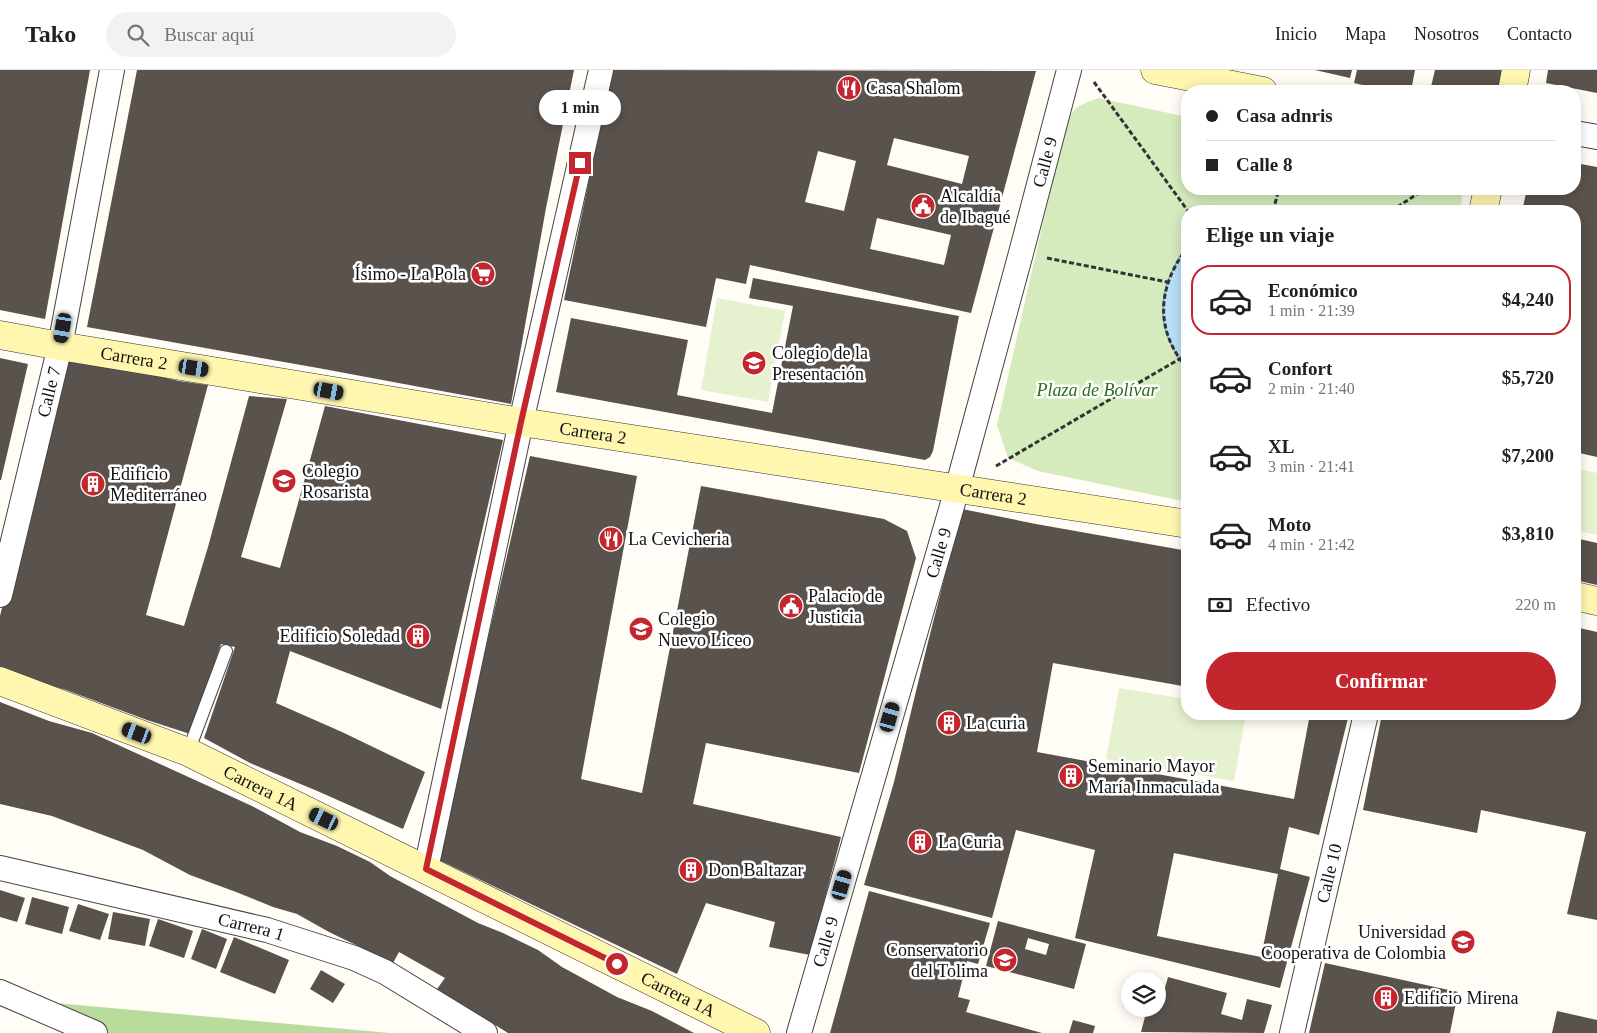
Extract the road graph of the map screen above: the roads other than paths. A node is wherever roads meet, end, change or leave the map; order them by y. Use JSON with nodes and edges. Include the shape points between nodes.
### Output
{"nodes":[{"id":1,"x":112,"y":70,"type":"edge"},
{"id":2,"x":601,"y":70,"type":"edge"},
{"id":3,"x":1155,"y":70,"type":"edge"},
{"id":4,"x":1516,"y":70,"type":"edge"},
{"id":5,"x":1080,"y":74,"type":"edge"},
{"id":6,"x":1232,"y":85,"type":"edge"},
{"id":7,"x":1513,"y":85,"type":"edge"},
{"id":8,"x":1581,"y":134,"type":"edge"},
{"id":9,"x":1597,"y":137,"type":"edge"},
{"id":10,"x":0,"y":335,"type":"edge"},
{"id":11,"x":60,"y":346,"type":"junction"},
{"id":12,"x":521,"y":422,"type":"junction"},
{"id":13,"x":957,"y":489,"type":"junction"},
{"id":14,"x":1181,"y":523,"type":"edge"},
{"id":15,"x":0,"y":595,"type":"edge"},
{"id":16,"x":1581,"y":597,"type":"edge"},
{"id":17,"x":1597,"y":601,"type":"edge"},
{"id":18,"x":226,"y":651,"type":"dead end"},
{"id":19,"x":0,"y":681,"type":"edge"},
{"id":20,"x":1365,"y":720,"type":"edge"},
{"id":21,"x":188,"y":752,"type":"junction"},
{"id":22,"x":0,"y":868,"type":"edge"},
{"id":23,"x":426,"y":869,"type":"junction"},
{"id":24,"x":0,"y":992,"type":"edge"},
{"id":25,"x":95,"y":1033,"type":"edge"},
{"id":26,"x":485,"y":1033,"type":"edge"},
{"id":27,"x":756,"y":1033,"type":"edge"},
{"id":28,"x":799,"y":1033,"type":"edge"},
{"id":29,"x":1292,"y":1033,"type":"edge"}],
"edges":[{"from":1,"to":11,"type":"street","name":"Calle 7"},
{"from":2,"to":12,"type":"street"},
{"from":3,"to":6,"type":"main road"},
{"from":4,"to":7,"type":"main road"},
{"from":5,"to":13,"type":"street","name":"Calle 9","via":[[1021,253]]},
{"from":8,"to":9,"type":"street"},
{"from":10,"to":11,"type":"main road","name":"Carrera 2"},
{"from":11,"to":12,"type":"main road","name":"Carrera 2"},
{"from":11,"to":15,"type":"street","name":"Calle 7"},
{"from":12,"to":13,"type":"main road","name":"Carrera 2"},
{"from":12,"to":23,"type":"street"},
{"from":13,"to":14,"type":"main road","name":"Carrera 2"},
{"from":13,"to":28,"type":"street","name":"Calle 9"},
{"from":16,"to":17,"type":"main road"},
{"from":18,"to":21,"type":"lane"},
{"from":19,"to":21,"type":"main road","name":"Carrera 1A"},
{"from":20,"to":29,"type":"street","name":"Calle 10"},
{"from":21,"to":23,"type":"main road","name":"Carrera 1A"},
{"from":22,"to":26,"type":"street","name":"Carrera 1","via":[[267,930],[354,958],[385,972]]},
{"from":23,"to":27,"type":"main road","name":"Carrera 1A"},
{"from":24,"to":25,"type":"street"}]}
